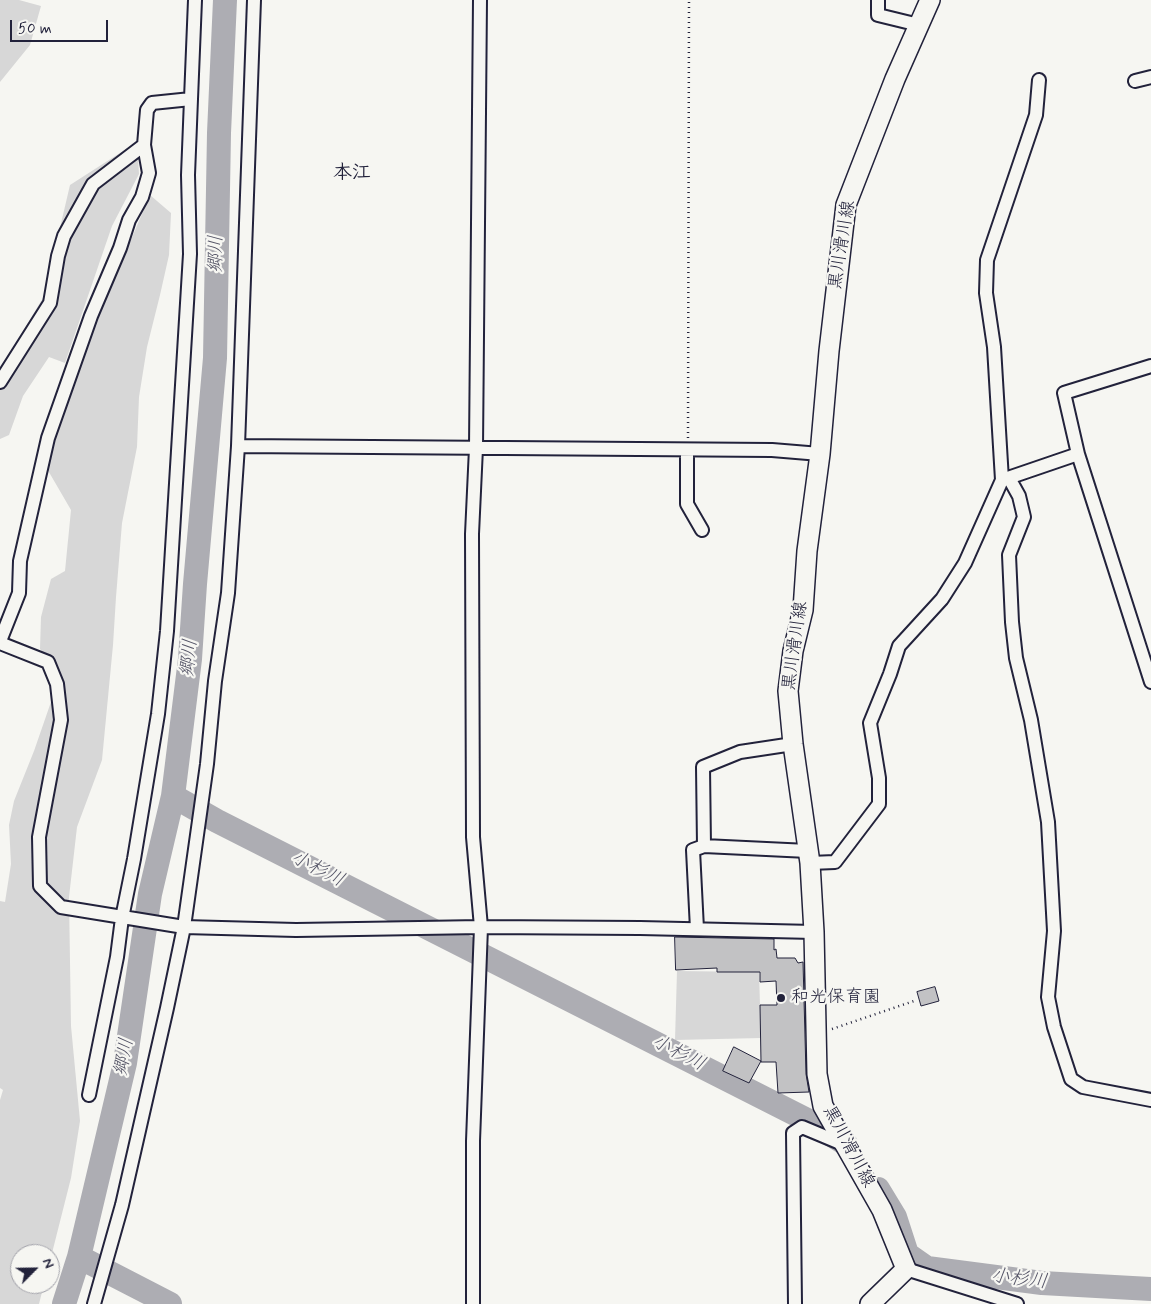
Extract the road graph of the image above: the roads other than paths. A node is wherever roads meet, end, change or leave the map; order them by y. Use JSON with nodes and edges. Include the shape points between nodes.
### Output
{"nodes":[{"id":1,"x":195,"y":0,"type":"edge"},
{"id":2,"x":254,"y":0,"type":"edge"},
{"id":3,"x":480,"y":0,"type":"edge"},
{"id":4,"x":878,"y":0,"type":"edge"},
{"id":5,"x":930,"y":0,"type":"edge"},
{"id":6,"x":919,"y":25,"type":"junction"},
{"id":7,"x":1151,"y":77,"type":"edge"},
{"id":8,"x":1039,"y":80,"type":"dead end"},
{"id":9,"x":1135,"y":81,"type":"dead end"},
{"id":10,"x":191,"y":99,"type":"junction"},
{"id":11,"x":144,"y":146,"type":"junction"},
{"id":12,"x":1151,"y":366,"type":"edge"},
{"id":13,"x":0,"y":382,"type":"edge"},
{"id":14,"x":238,"y":446,"type":"junction"},
{"id":15,"x":476,"y":448,"type":"junction"},
{"id":16,"x":688,"y":450,"type":"junction"},
{"id":17,"x":820,"y":454,"type":"junction"},
{"id":18,"x":1078,"y":454,"type":"junction"},
{"id":19,"x":1006,"y":479,"type":"junction"},
{"id":20,"x":702,"y":530,"type":"dead end"},
{"id":21,"x":0,"y":642,"type":"edge"},
{"id":22,"x":1151,"y":682,"type":"edge"},
{"id":23,"x":793,"y":744,"type":"junction"},
{"id":24,"x":704,"y":846,"type":"junction"},
{"id":25,"x":809,"y":857,"type":"junction"},
{"id":26,"x":122,"y":918,"type":"junction"},
{"id":27,"x":184,"y":927,"type":"junction"},
{"id":28,"x":481,"y":927,"type":"junction"},
{"id":29,"x":697,"y":929,"type":"junction"},
{"id":30,"x":814,"y":932,"type":"junction"},
{"id":31,"x":89,"y":1095,"type":"dead end"},
{"id":32,"x":1151,"y":1100,"type":"edge"},
{"id":33,"x":845,"y":1145,"type":"junction"},
{"id":34,"x":906,"y":1269,"type":"junction"},
{"id":35,"x":94,"y":1304,"type":"edge"},
{"id":36,"x":474,"y":1304,"type":"edge"},
{"id":37,"x":794,"y":1304,"type":"edge"},
{"id":38,"x":870,"y":1304,"type":"edge"},
{"id":39,"x":1017,"y":1304,"type":"edge"}],
"edges":[{"from":1,"to":10,"type":"street"},
{"from":2,"to":14,"type":"street"},
{"from":3,"to":15,"type":"street"},
{"from":4,"to":6,"type":"street","via":[[878,16]]},
{"from":5,"to":6,"type":"main road","name":"黒川滑川線"},
{"from":6,"to":17,"type":"main road","name":"黒川滑川線","via":[[846,206]]},
{"from":7,"to":9,"type":"street"},
{"from":8,"to":19,"type":"street","via":[[1036,115],[987,260],[986,293]]},
{"from":10,"to":11,"type":"street","via":[[152,104],[147,110]]},
{"from":10,"to":26,"type":"street","via":[[188,175],[190,254],[167,631],[158,714]]},
{"from":11,"to":13,"type":"street","via":[[93,184],[64,236],[50,303]]},
{"from":11,"to":21,"type":"street","via":[[149,173],[142,197],[129,220],[91,316],[48,438],[20,561],[19,593]]},
{"from":12,"to":18,"type":"street","via":[[1064,393]]},
{"from":14,"to":15,"type":"street"},
{"from":14,"to":27,"type":"street","via":[[228,593]]},
{"from":15,"to":16,"type":"street"},
{"from":15,"to":28,"type":"street","via":[[472,534],[473,837]]},
{"from":16,"to":17,"type":"street","via":[[772,450]]},
{"from":16,"to":20,"type":"street","via":[[687,504]]},
{"from":17,"to":23,"type":"main road","name":"黒川滑川線","via":[[803,610],[788,691]]},
{"from":18,"to":19,"type":"street"},
{"from":18,"to":22,"type":"street"},
{"from":19,"to":25,"type":"street","via":[[965,563],[942,599],[899,646],[870,723],[879,778],[879,804],[835,862]]},
{"from":19,"to":32,"type":"street","via":[[1019,496],[1024,517],[1009,555],[1012,622],[1048,822],[1054,931],[1048,997],[1054,1027],[1071,1079],[1084,1088]]},
{"from":21,"to":26,"type":"street","via":[[48,662],[57,684],[61,720],[39,837],[40,886],[61,908]]},
{"from":23,"to":24,"type":"street","via":[[740,752],[703,767]]},
{"from":23,"to":25,"type":"main road","name":"黒川滑川線"},
{"from":24,"to":25,"type":"street"},
{"from":24,"to":29,"type":"street","via":[[693,850]]},
{"from":25,"to":30,"type":"main road","name":"黒川滑川線"},
{"from":26,"to":27,"type":"street"},
{"from":26,"to":31,"type":"street"},
{"from":27,"to":28,"type":"street","via":[[296,930]]},
{"from":27,"to":35,"type":"street","via":[[122,1205]]},
{"from":28,"to":29,"type":"street"},
{"from":28,"to":36,"type":"street","via":[[473,1141]]},
{"from":29,"to":30,"type":"street"},
{"from":30,"to":33,"type":"main road","name":"黒川滑川線","via":[[817,1074],[823,1106]]},
{"from":33,"to":34,"type":"main road","name":"黒川滑川線","via":[[882,1210]]},
{"from":33,"to":37,"type":"street","via":[[802,1127],[792,1132]]},
{"from":34,"to":38,"type":"main road"},
{"from":34,"to":39,"type":"street"}]}
